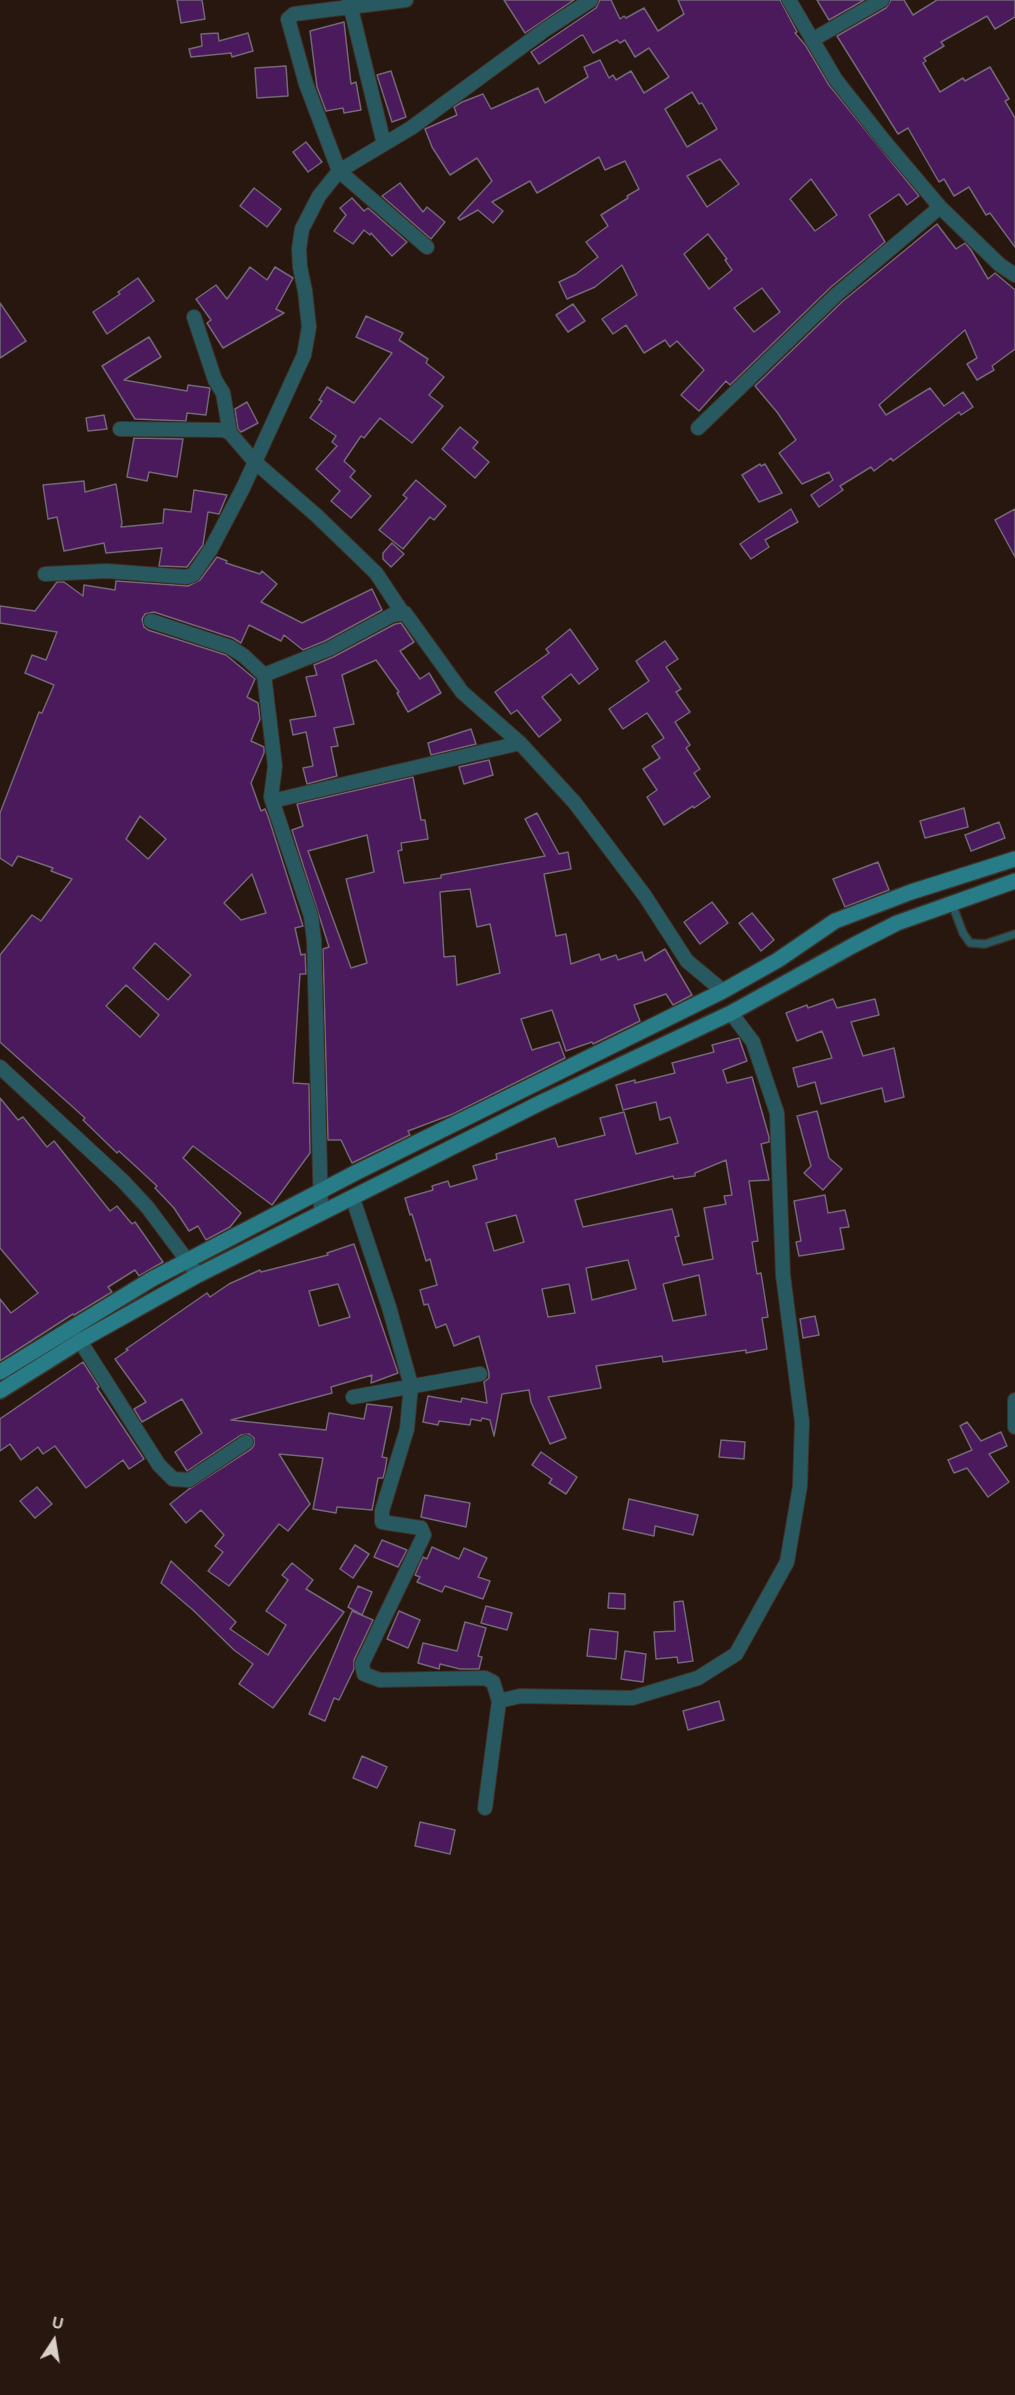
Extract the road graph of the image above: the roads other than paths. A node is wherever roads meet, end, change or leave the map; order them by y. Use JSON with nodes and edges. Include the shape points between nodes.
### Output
{"nodes":[{"id":1,"x":406,"y":0,"type":"edge"},
{"id":2,"x":591,"y":0,"type":"edge"},
{"id":3,"x":789,"y":0,"type":"edge"},
{"id":4,"x":882,"y":0,"type":"edge"},
{"id":5,"x":350,"y":4,"type":"edge"},
{"id":6,"x":812,"y":40,"type":"junction"},
{"id":7,"x":384,"y":144,"type":"junction"},
{"id":8,"x":339,"y":171,"type":"junction"},
{"id":9,"x":940,"y":207,"type":"junction"},
{"id":10,"x":427,"y":247,"type":"dead end"},
{"id":11,"x":1015,"y":275,"type":"edge"},
{"id":12,"x":194,"y":317,"type":"dead end"},
{"id":13,"x":698,"y":428,"type":"dead end"},
{"id":14,"x":120,"y":429,"type":"dead end"},
{"id":15,"x":230,"y":433,"type":"junction"},
{"id":16,"x":255,"y":462,"type":"junction"},
{"id":17,"x":45,"y":574,"type":"dead end"},
{"id":18,"x":402,"y":612,"type":"junction"},
{"id":19,"x":151,"y":621,"type":"dead end"},
{"id":20,"x":264,"y":675,"type":"junction"},
{"id":21,"x":520,"y":743,"type":"junction"},
{"id":22,"x":272,"y":801,"type":"junction"},
{"id":23,"x":1015,"y":859,"type":"edge"},
{"id":24,"x":959,"y":876,"type":"junction"},
{"id":25,"x":1015,"y":881,"type":"edge"},
{"id":26,"x":969,"y":897,"type":"junction"},
{"id":27,"x":952,"y":903,"type":"junction"},
{"id":28,"x":1015,"y":934,"type":"edge"},
{"id":29,"x":723,"y":991,"type":"junction"},
{"id":30,"x":731,"y":1013,"type":"junction"},
{"id":31,"x":0,"y":1067,"type":"edge"},
{"id":32,"x":320,"y":1191,"type":"junction"},
{"id":33,"x":353,"y":1199,"type":"junction"},
{"id":34,"x":321,"y":1212,"type":"junction"},
{"id":35,"x":186,"y":1261,"type":"junction"},
{"id":36,"x":198,"y":1275,"type":"junction"},
{"id":37,"x":80,"y":1341,"type":"junction"},
{"id":38,"x":0,"y":1372,"type":"edge"},
{"id":39,"x":480,"y":1374,"type":"dead end"},
{"id":40,"x":411,"y":1385,"type":"junction"},
{"id":41,"x":0,"y":1391,"type":"edge"},
{"id":42,"x":353,"y":1397,"type":"dead end"},
{"id":43,"x":1015,"y":1400,"type":"edge"},
{"id":44,"x":1015,"y":1427,"type":"edge"},
{"id":45,"x":246,"y":1442,"type":"dead end"},
{"id":46,"x":499,"y":1701,"type":"junction"},
{"id":47,"x":485,"y":1808,"type":"dead end"}],
"edges":[{"from":1,"to":5,"type":"street"},
{"from":2,"to":7,"type":"street"},
{"from":3,"to":6,"type":"street"},
{"from":4,"to":6,"type":"street"},
{"from":5,"to":7,"type":"street"},
{"from":5,"to":8,"type":"street","via":[[294,14],[288,19],[306,84]]},
{"from":6,"to":9,"type":"street","via":[[836,80]]},
{"from":7,"to":8,"type":"street"},
{"from":8,"to":10,"type":"street"},
{"from":8,"to":16,"type":"street","via":[[319,196],[302,228],[299,249],[308,311],[307,341]]},
{"from":9,"to":11,"type":"street"},
{"from":9,"to":13,"type":"street","via":[[837,294]]},
{"from":12,"to":15,"type":"street","via":[[223,393]]},
{"from":14,"to":15,"type":"street"},
{"from":15,"to":16,"type":"street"},
{"from":16,"to":17,"type":"street","via":[[194,575],[107,571]]},
{"from":16,"to":18,"type":"street","via":[[376,573]]},
{"from":18,"to":20,"type":"street","via":[[329,649]]},
{"from":18,"to":21,"type":"street","via":[[462,692]]},
{"from":19,"to":20,"type":"street","via":[[230,647]]},
{"from":20,"to":22,"type":"street","via":[[274,766]]},
{"from":21,"to":22,"type":"street"},
{"from":21,"to":29,"type":"street","via":[[575,803],[645,896],[687,961]]},
{"from":22,"to":32,"type":"street","via":[[308,909],[314,940]]},
{"from":23,"to":24,"type":"main road"},
{"from":24,"to":26,"type":"main road"},
{"from":24,"to":29,"type":"main road","via":[[835,921]]},
{"from":25,"to":26,"type":"main road"},
{"from":26,"to":27,"type":"main road"},
{"from":27,"to":28,"type":"lane","via":[[970,943],[985,945]]},
{"from":27,"to":30,"type":"main road","via":[[897,923]]},
{"from":29,"to":32,"type":"main road"},
{"from":30,"to":33,"type":"main road","via":[[552,1097]]},
{"from":30,"to":46,"type":"street","via":[[753,1042],[777,1113],[783,1275],[802,1422],[800,1486],[787,1562],[736,1654],[699,1678],[632,1698],[520,1696]]},
{"from":31,"to":35,"type":"street","via":[[123,1181]]},
{"from":32,"to":34,"type":"street"},
{"from":32,"to":35,"type":"main road"},
{"from":33,"to":34,"type":"main road"},
{"from":33,"to":40,"type":"street"},
{"from":34,"to":36,"type":"main road"},
{"from":35,"to":36,"type":"street"},
{"from":35,"to":38,"type":"main road"},
{"from":36,"to":37,"type":"main road"},
{"from":37,"to":41,"type":"main road"},
{"from":37,"to":45,"type":"street","via":[[153,1456],[173,1479],[189,1480]]},
{"from":39,"to":40,"type":"street"},
{"from":40,"to":42,"type":"street"},
{"from":40,"to":46,"type":"street","via":[[407,1429],[382,1522],[421,1528],[424,1535],[362,1664],[364,1674],[380,1680],[485,1678],[493,1682]]},
{"from":43,"to":44,"type":"street"},
{"from":46,"to":47,"type":"street"}]}
